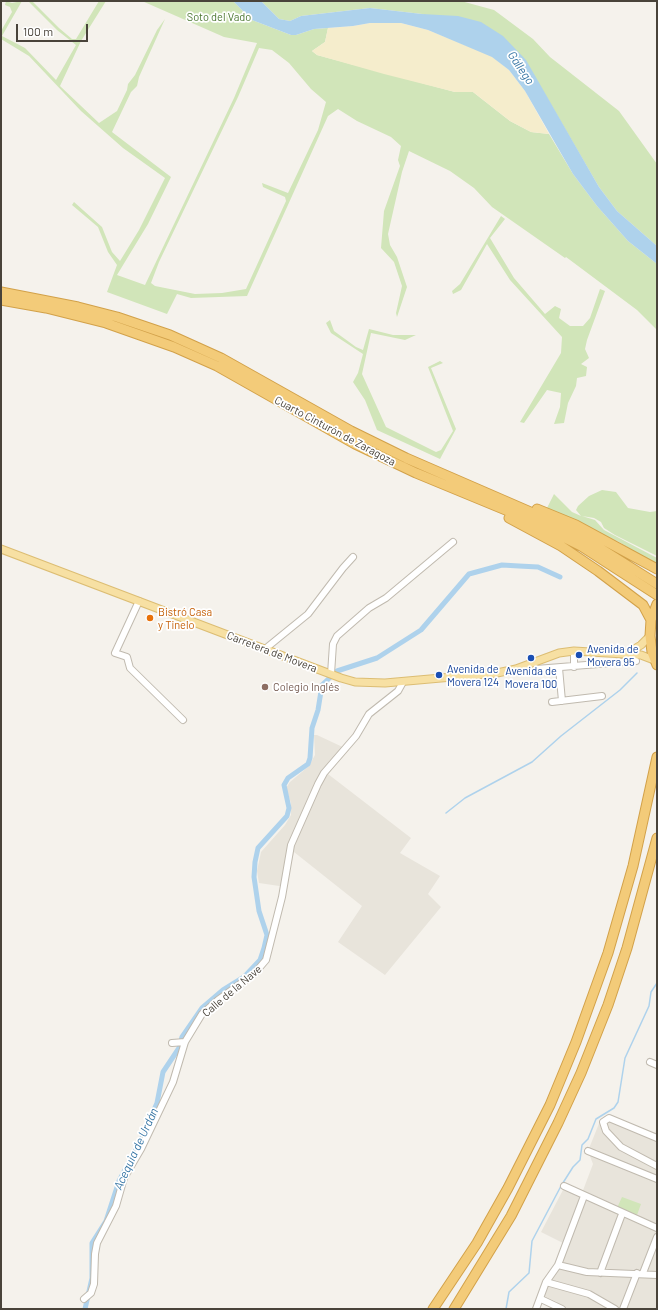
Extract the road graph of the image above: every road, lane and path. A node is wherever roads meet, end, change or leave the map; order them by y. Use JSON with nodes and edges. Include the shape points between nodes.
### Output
{"nodes":[{"id":1,"x":1,"y":292,"type":"edge"},
{"id":2,"x":1,"y":300,"type":"edge"},
{"id":3,"x":450,"y":487,"type":"junction"},
{"id":4,"x":479,"y":488,"type":"junction"},
{"id":5,"x":453,"y":542,"type":"dead end"},
{"id":6,"x":1,"y":549,"type":"edge"},
{"id":7,"x":353,"y":557,"type":"dead end"},
{"id":8,"x":657,"y":569,"type":"edge"},
{"id":9,"x":657,"y":584,"type":"edge"},
{"id":10,"x":657,"y":595,"type":"edge"},
{"id":11,"x":139,"y":601,"type":"junction"},
{"id":12,"x":656,"y":605,"type":"edge"},
{"id":13,"x":651,"y":620,"type":"junction"},
{"id":14,"x":650,"y":636,"type":"junction"},
{"id":15,"x":265,"y":649,"type":"junction"},
{"id":16,"x":574,"y":651,"type":"junction"},
{"id":17,"x":625,"y":654,"type":"junction"},
{"id":18,"x":636,"y":661,"type":"dead end"},
{"id":19,"x":656,"y":662,"type":"edge"},
{"id":20,"x":574,"y":667,"type":"junction"},
{"id":21,"x":559,"y":668,"type":"junction"},
{"id":22,"x":536,"y":669,"type":"dead end"},
{"id":23,"x":331,"y":673,"type":"junction"},
{"id":24,"x":403,"y":682,"type":"junction"},
{"id":25,"x":602,"y":696,"type":"dead end"},
{"id":26,"x":562,"y":701,"type":"junction"},
{"id":27,"x":552,"y":702,"type":"dead end"},
{"id":28,"x":183,"y":720,"type":"dead end"},
{"id":29,"x":657,"y":757,"type":"edge"},
{"id":30,"x":657,"y":838,"type":"edge"},
{"id":31,"x":650,"y":1062,"type":"dead end"},
{"id":32,"x":657,"y":1065,"type":"edge"},
{"id":33,"x":625,"y":1117,"type":"dead end"},
{"id":34,"x":622,"y":1124,"type":"junction"},
{"id":35,"x":657,"y":1136,"type":"edge"},
{"id":36,"x":588,"y":1151,"type":"dead end"},
{"id":37,"x":657,"y":1166,"type":"edge"},
{"id":38,"x":657,"y":1179,"type":"edge"},
{"id":39,"x":564,"y":1186,"type":"dead end"},
{"id":40,"x":584,"y":1196,"type":"junction"},
{"id":41,"x":622,"y":1214,"type":"junction"},
{"id":42,"x":657,"y":1228,"type":"edge"},
{"id":43,"x":657,"y":1237,"type":"edge"},
{"id":44,"x":558,"y":1264,"type":"junction"},
{"id":45,"x":600,"y":1273,"type":"junction"},
{"id":46,"x":640,"y":1273,"type":"junction"},
{"id":47,"x":657,"y":1275,"type":"edge"},
{"id":48,"x":546,"y":1282,"type":"junction"},
{"id":49,"x":84,"y":1299,"type":"dead end"},
{"id":50,"x":541,"y":1300,"type":"junction"},
{"id":51,"x":434,"y":1309,"type":"edge"},
{"id":52,"x":454,"y":1309,"type":"edge"},
{"id":53,"x":536,"y":1309,"type":"edge"},
{"id":54,"x":562,"y":1309,"type":"edge"},
{"id":55,"x":615,"y":1309,"type":"edge"},
{"id":56,"x":623,"y":1309,"type":"edge"}],
"edges":[{"from":1,"to":4,"type":"highway","via":[[78,307],[170,335],[221,358],[351,431],[406,458]]},
{"from":2,"to":3,"type":"highway","name":"Cuarto Cinturón de Zaragoza","via":[[86,318],[174,347],[216,366],[355,444]]},
{"from":3,"to":10,"type":"highway","name":"Cuarto Cinturón de Zaragoza","via":[[525,518],[581,546]]},
{"from":3,"to":13,"type":"highway","via":[[455,494],[521,524],[577,557],[641,603]]},
{"from":4,"to":8,"type":"highway","via":[[576,525]]},
{"from":4,"to":9,"type":"highway","via":[[587,540]]},
{"from":5,"to":23,"type":"street","via":[[386,598],[368,608],[337,636]]},
{"from":6,"to":11,"type":"main road","name":"Carretera de Movera"},
{"from":7,"to":15,"type":"street","via":[[308,614]]},
{"from":11,"to":15,"type":"main road","name":"Carretera de Movera"},
{"from":11,"to":28,"type":"street","via":[[115,653],[127,657],[130,668]]},
{"from":12,"to":13,"type":"highway"},
{"from":13,"to":14,"type":"highway"},
{"from":14,"to":17,"type":"main road","via":[[641,645]]},
{"from":14,"to":19,"type":"highway"},
{"from":15,"to":23,"type":"main road","name":"Carretera de Movera"},
{"from":16,"to":17,"type":"main road","name":"Carretera de Movera"},
{"from":16,"to":20,"type":"street"},
{"from":16,"to":24,"type":"main road","name":"Carretera de Movera","via":[[547,656],[507,672]]},
{"from":17,"to":19,"type":"main road","name":"Carretera de Movera","via":[[641,655]]},
{"from":18,"to":20,"type":"street"},
{"from":20,"to":21,"type":"street"},
{"from":21,"to":22,"type":"street"},
{"from":21,"to":26,"type":"street"},
{"from":23,"to":24,"type":"main road","name":"Carretera de Movera","via":[[366,683]]},
{"from":24,"to":49,"type":"street","name":"Calle de la Nave","via":[[398,690],[369,714],[356,736],[324,773],[318,784],[291,845],[282,897],[266,960],[254,974],[202,1014],[179,1042],[172,1082],[141,1149],[124,1178],[116,1206],[97,1242],[94,1284],[91,1293]]},
{"from":25,"to":26,"type":"street"},
{"from":26,"to":27,"type":"street"},
{"from":29,"to":51,"type":"highway","via":[[634,866],[608,953],[576,1042],[550,1105],[508,1188],[477,1243]]},
{"from":30,"to":52,"type":"highway","via":[[608,1005],[558,1123],[511,1216]]},
{"from":31,"to":32,"type":"street"},
{"from":33,"to":34,"type":"street"},
{"from":34,"to":35,"type":"street"},
{"from":34,"to":37,"type":"street","via":[[609,1118],[603,1122],[606,1131],[621,1147]]},
{"from":36,"to":38,"type":"street"},
{"from":39,"to":40,"type":"street"},
{"from":40,"to":41,"type":"street"},
{"from":40,"to":44,"type":"street"},
{"from":41,"to":42,"type":"street"},
{"from":41,"to":45,"type":"street"},
{"from":43,"to":46,"type":"street"},
{"from":44,"to":45,"type":"street"},
{"from":44,"to":48,"type":"street"},
{"from":45,"to":46,"type":"street"},
{"from":46,"to":47,"type":"street"},
{"from":46,"to":56,"type":"street"},
{"from":48,"to":50,"type":"street"},
{"from":48,"to":55,"type":"street","via":[[589,1294]]},
{"from":50,"to":53,"type":"street"},
{"from":50,"to":54,"type":"street"}]}
